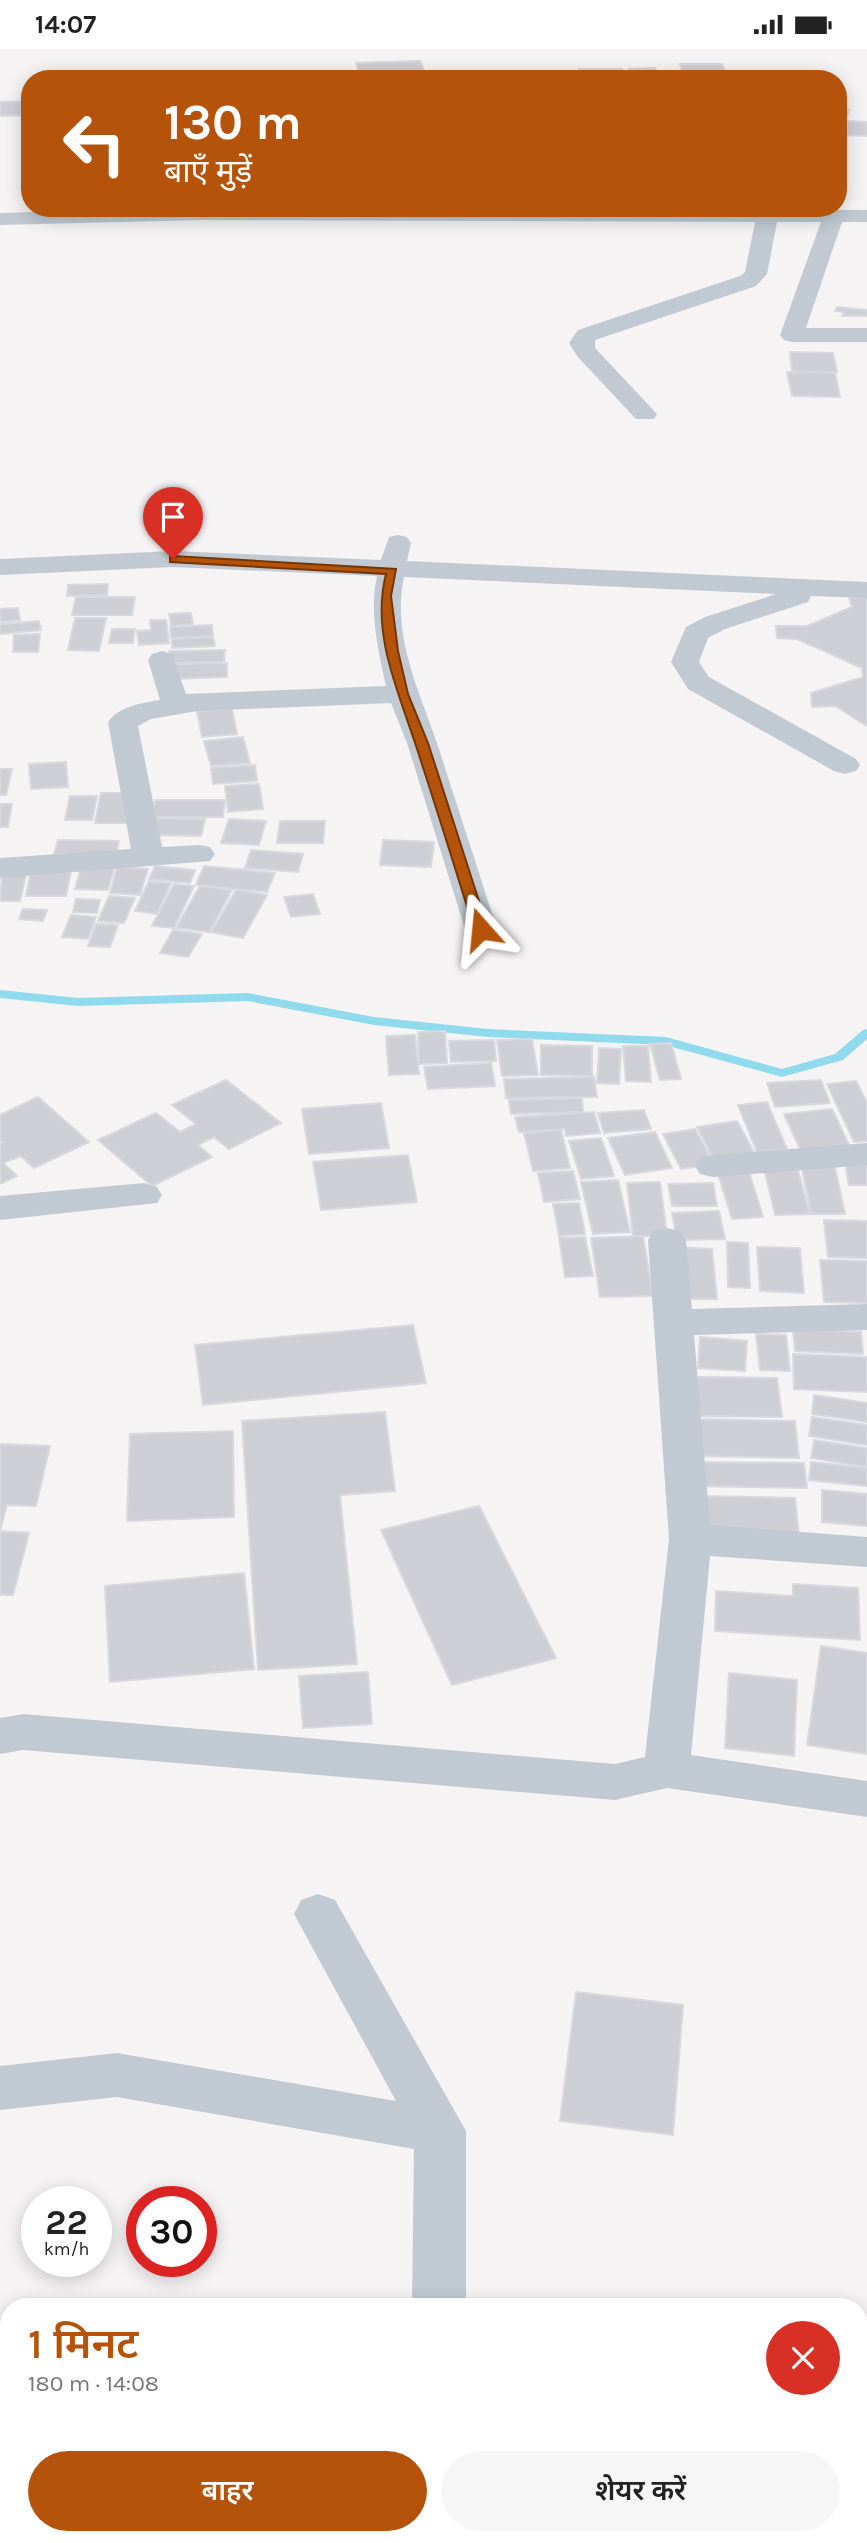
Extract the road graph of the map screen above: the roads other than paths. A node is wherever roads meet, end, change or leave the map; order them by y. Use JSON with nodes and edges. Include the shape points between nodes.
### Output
{"nodes":[{"id":1,"x":847,"y":216,"type":"edge"},
{"id":2,"x":867,"y":216,"type":"edge"},
{"id":3,"x":51,"y":217,"type":"edge"},
{"id":4,"x":767,"y":217,"type":"edge"},
{"id":5,"x":834,"y":217,"type":"edge"},
{"id":6,"x":0,"y":219,"type":"edge"},
{"id":7,"x":867,"y":335,"type":"edge"},
{"id":8,"x":645,"y":414,"type":"dead end"},
{"id":9,"x":398,"y":543,"type":"dead end"},
{"id":10,"x":0,"y":567,"type":"edge"},
{"id":11,"x":392,"y":571,"type":"junction"},
{"id":12,"x":820,"y":589,"type":"junction"},
{"id":13,"x":867,"y":590,"type":"edge"},
{"id":14,"x":162,"y":660,"type":"dead end"},
{"id":15,"x":402,"y":694,"type":"junction"},
{"id":16,"x":190,"y":704,"type":"junction"},
{"id":17,"x":845,"y":765,"type":"dead end"},
{"id":18,"x":199,"y":854,"type":"dead end"},
{"id":19,"x":148,"y":857,"type":"junction"},
{"id":20,"x":0,"y":868,"type":"edge"},
{"id":21,"x":481,"y":929,"type":"dead end"},
{"id":22,"x":867,"y":1154,"type":"edge"},
{"id":23,"x":713,"y":1167,"type":"dead end"},
{"id":24,"x":144,"y":1195,"type":"dead end"},
{"id":25,"x":0,"y":1208,"type":"edge"},
{"id":26,"x":667,"y":1240,"type":"dead end"},
{"id":27,"x":867,"y":1317,"type":"edge"},
{"id":28,"x":671,"y":1323,"type":"junction"},
{"id":29,"x":690,"y":1539,"type":"junction"},
{"id":30,"x":867,"y":1552,"type":"edge"},
{"id":31,"x":8,"y":1732,"type":"edge"},
{"id":32,"x":667,"y":1770,"type":"junction"},
{"id":33,"x":867,"y":1799,"type":"edge"},
{"id":34,"x":318,"y":1914,"type":"dead end"},
{"id":35,"x":0,"y":2088,"type":"edge"},
{"id":36,"x":440,"y":2131,"type":"junction"},
{"id":37,"x":439,"y":2298,"type":"edge"}],
"edges":[{"from":1,"to":2,"type":"street"},
{"from":3,"to":6,"type":"street"},
{"from":4,"to":8,"type":"street","via":[[756,274],[748,281],[586,335],[581,343]]},
{"from":5,"to":7,"type":"street","via":[[792,335]]},
{"from":9,"to":11,"type":"street"},
{"from":10,"to":11,"type":"street","via":[[173,559]]},
{"from":11,"to":12,"type":"street"},
{"from":11,"to":15,"type":"street","via":[[386,596]]},
{"from":12,"to":13,"type":"street"},
{"from":12,"to":17,"type":"street","via":[[696,633],[685,662],[698,683]]},
{"from":14,"to":16,"type":"street","via":[[173,698]]},
{"from":15,"to":16,"type":"street"},
{"from":15,"to":21,"type":"street"},
{"from":16,"to":19,"type":"street","via":[[143,712],[123,722]]},
{"from":18,"to":19,"type":"street"},
{"from":19,"to":20,"type":"street"},
{"from":22,"to":23,"type":"street"},
{"from":24,"to":25,"type":"street"},
{"from":26,"to":28,"type":"street"},
{"from":27,"to":28,"type":"street"},
{"from":28,"to":29,"type":"street"},
{"from":29,"to":30,"type":"street"},
{"from":29,"to":32,"type":"street"},
{"from":31,"to":32,"type":"street","via":[[615,1782]]},
{"from":32,"to":33,"type":"street"},
{"from":34,"to":36,"type":"street"},
{"from":35,"to":36,"type":"street","via":[[117,2075]]},
{"from":36,"to":37,"type":"street"}]}
